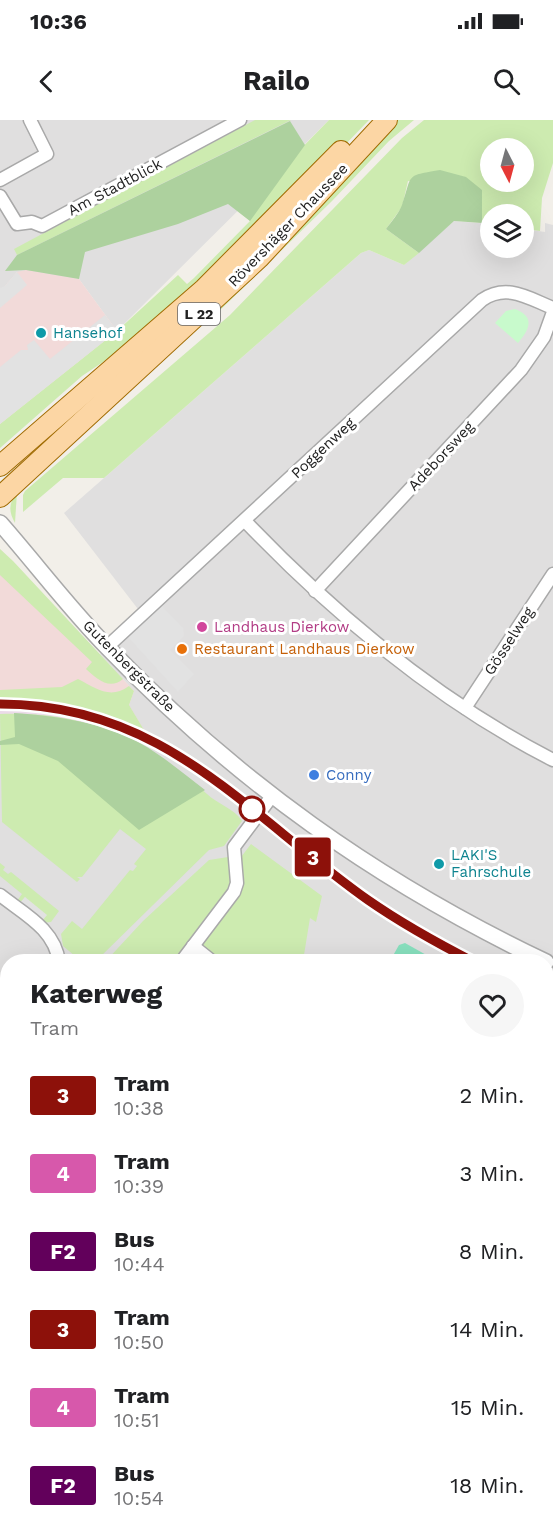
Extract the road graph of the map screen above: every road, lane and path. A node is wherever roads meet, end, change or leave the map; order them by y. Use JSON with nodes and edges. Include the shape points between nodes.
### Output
{"nodes":[{"id":1,"x":30,"y":120,"type":"edge"},
{"id":2,"x":240,"y":120,"type":"edge"},
{"id":3,"x":369,"y":120,"type":"edge"},
{"id":4,"x":387,"y":120,"type":"edge"},
{"id":5,"x":0,"y":180,"type":"edge"},
{"id":6,"x":0,"y":196,"type":"edge"},
{"id":7,"x":553,"y":310,"type":"edge"},
{"id":8,"x":0,"y":466,"type":"edge"},
{"id":9,"x":0,"y":497,"type":"edge"},
{"id":10,"x":245,"y":521,"type":"junction"},
{"id":11,"x":0,"y":523,"type":"edge"},
{"id":12,"x":553,"y":574,"type":"edge"},
{"id":13,"x":315,"y":591,"type":"junction"},
{"id":14,"x":107,"y":647,"type":"junction"},
{"id":15,"x":465,"y":708,"type":"junction"},
{"id":16,"x":553,"y":760,"type":"edge"},
{"id":17,"x":272,"y":796,"type":"junction"},
{"id":18,"x":0,"y":895,"type":"edge"},
{"id":19,"x":193,"y":946,"type":"junction"},
{"id":20,"x":58,"y":954,"type":"edge"},
{"id":21,"x":187,"y":954,"type":"edge"},
{"id":22,"x":203,"y":954,"type":"edge"},
{"id":23,"x":531,"y":954,"type":"edge"}],
"edges":[{"from":1,"to":5,"type":"street","via":[[47,154]]},
{"from":2,"to":6,"type":"street","name":"Am Stadtblick","via":[[42,226],[32,222],[17,224]]},
{"from":3,"to":8,"type":"main road","name":"Rövershäger Chaussee","number":"L 22","via":[[204,289]]},
{"from":4,"to":9,"type":"main road","name":"Rövershäger Chaussee","number":"L 22","via":[[259,258]]},
{"from":7,"to":10,"type":"street","name":"Poggenweg","via":[[515,292],[503,291],[482,300]]},
{"from":7,"to":13,"type":"street","name":"Adeborsweg","via":[[544,337],[521,370]]},
{"from":10,"to":13,"type":"street"},
{"from":10,"to":14,"type":"street","name":"Poggenweg"},
{"from":11,"to":14,"type":"street","name":"Gutenbergstraße"},
{"from":12,"to":15,"type":"street","name":"Gösselweg"},
{"from":13,"to":15,"type":"street","via":[[391,656]]},
{"from":14,"to":17,"type":"street","name":"Gutenbergstraße"},
{"from":15,"to":16,"type":"street"},
{"from":17,"to":19,"type":"street","via":[[234,847],[234,892]]},
{"from":17,"to":23,"type":"street","name":"Gutenbergstraße","via":[[351,854],[412,892]]},
{"from":18,"to":20,"type":"street","via":[[50,935]]},
{"from":19,"to":21,"type":"street"},
{"from":19,"to":22,"type":"street"}]}
